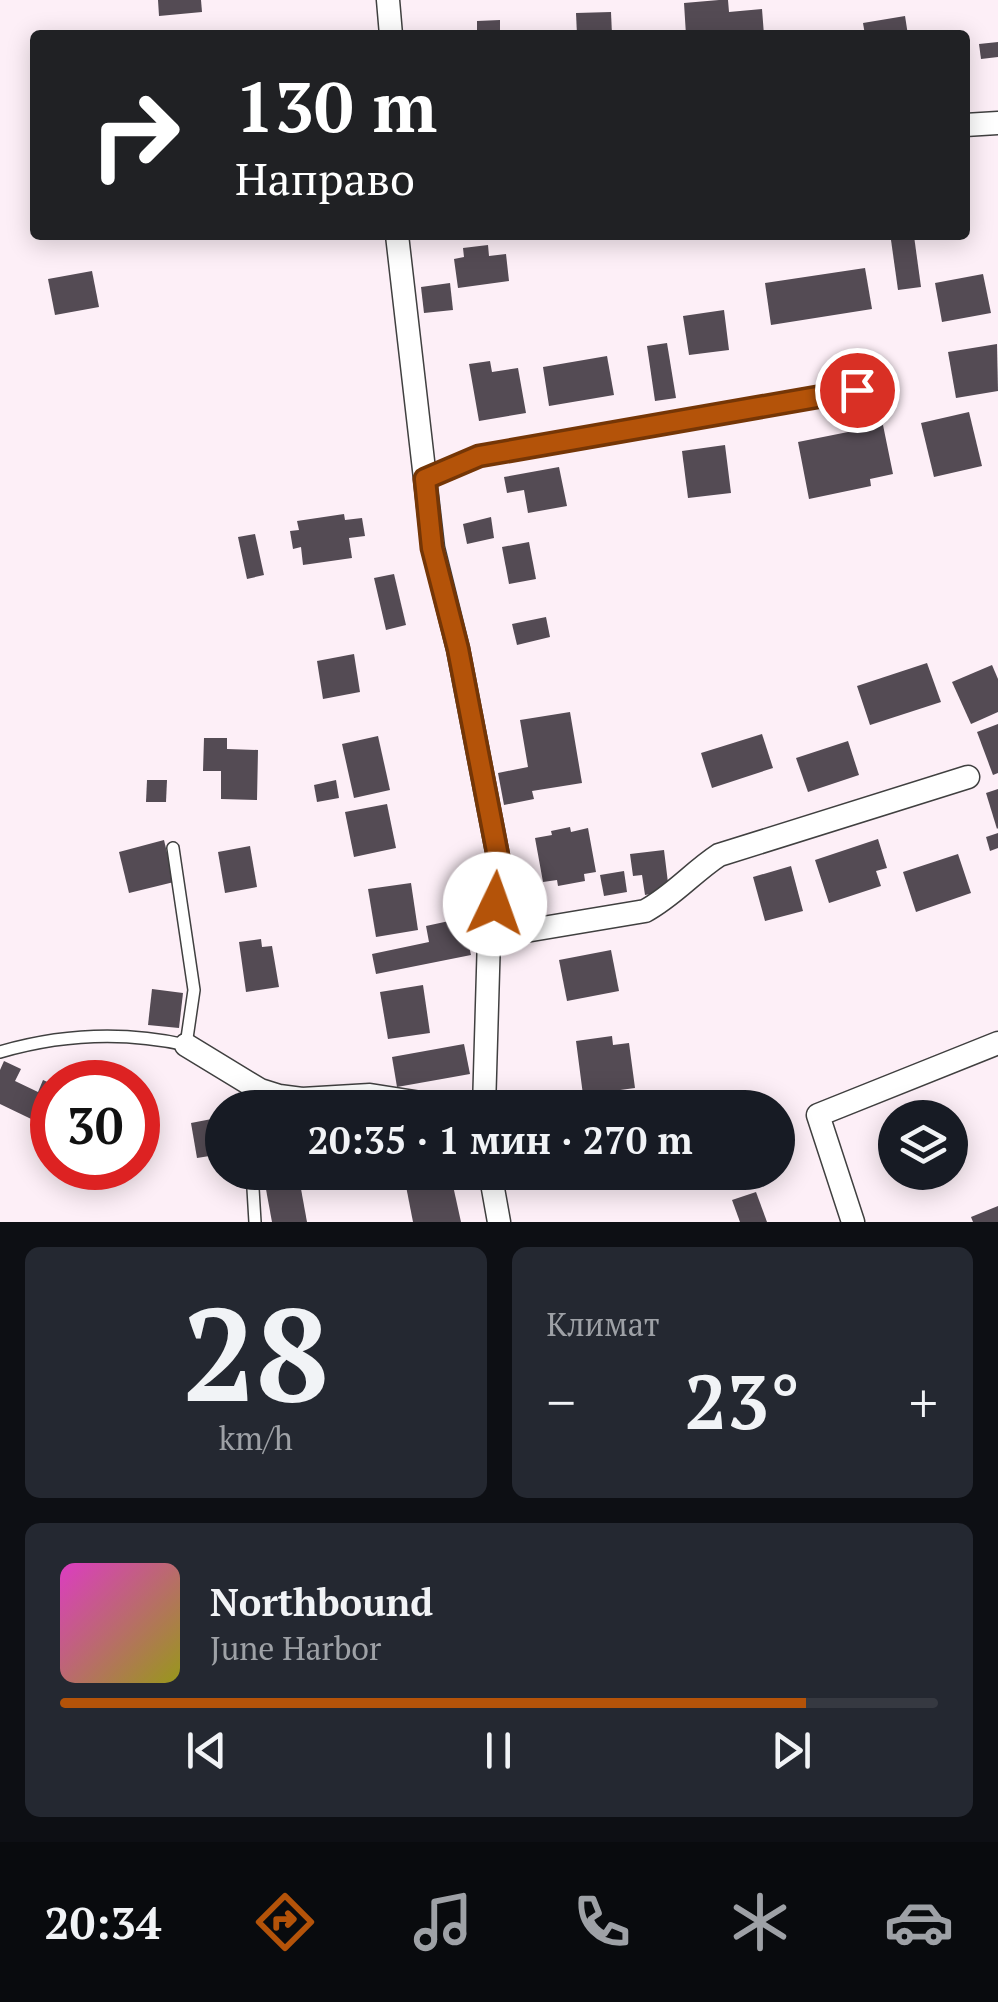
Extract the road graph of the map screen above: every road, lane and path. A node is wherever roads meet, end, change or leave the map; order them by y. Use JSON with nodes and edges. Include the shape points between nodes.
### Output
{"nodes":[{"id":1,"x":388,"y":0,"type":"edge"},
{"id":2,"x":391,"y":30,"type":"edge"},
{"id":3,"x":998,"y":123,"type":"edge"},
{"id":4,"x":970,"y":125,"type":"edge"},
{"id":5,"x":398,"y":240,"type":"edge"},
{"id":6,"x":857,"y":390,"type":"dead end"},
{"id":7,"x":425,"y":479,"type":"junction"},
{"id":8,"x":968,"y":777,"type":"dead end"},
{"id":9,"x":173,"y":848,"type":"dead end"},
{"id":10,"x":489,"y":937,"type":"junction"},
{"id":11,"x":998,"y":1042,"type":"edge"},
{"id":12,"x":186,"y":1046,"type":"junction"},
{"id":13,"x":0,"y":1052,"type":"edge"},
{"id":14,"x":246,"y":1090,"type":"edge"},
{"id":15,"x":485,"y":1090,"type":"edge"},
{"id":16,"x":253,"y":1190,"type":"edge"},
{"id":17,"x":493,"y":1190,"type":"edge"},
{"id":18,"x":255,"y":1222,"type":"edge"},
{"id":19,"x":499,"y":1222,"type":"edge"},
{"id":20,"x":853,"y":1222,"type":"edge"}],
"edges":[{"from":1,"to":2,"type":"street"},
{"from":3,"to":4,"type":"street"},
{"from":5,"to":7,"type":"street"},
{"from":6,"to":7,"type":"lane","via":[[479,456]]},
{"from":7,"to":10,"type":"street","via":[[432,548],[501,872]]},
{"from":8,"to":10,"type":"street","via":[[719,855],[645,911]]},
{"from":9,"to":12,"type":"lane","via":[[194,990]]},
{"from":10,"to":15,"type":"street"},
{"from":11,"to":20,"type":"street","via":[[818,1115]]},
{"from":12,"to":13,"type":"lane","via":[[142,1035],[44,1039]]},
{"from":12,"to":14,"type":"street"},
{"from":16,"to":18,"type":"lane"},
{"from":17,"to":19,"type":"street"}]}
